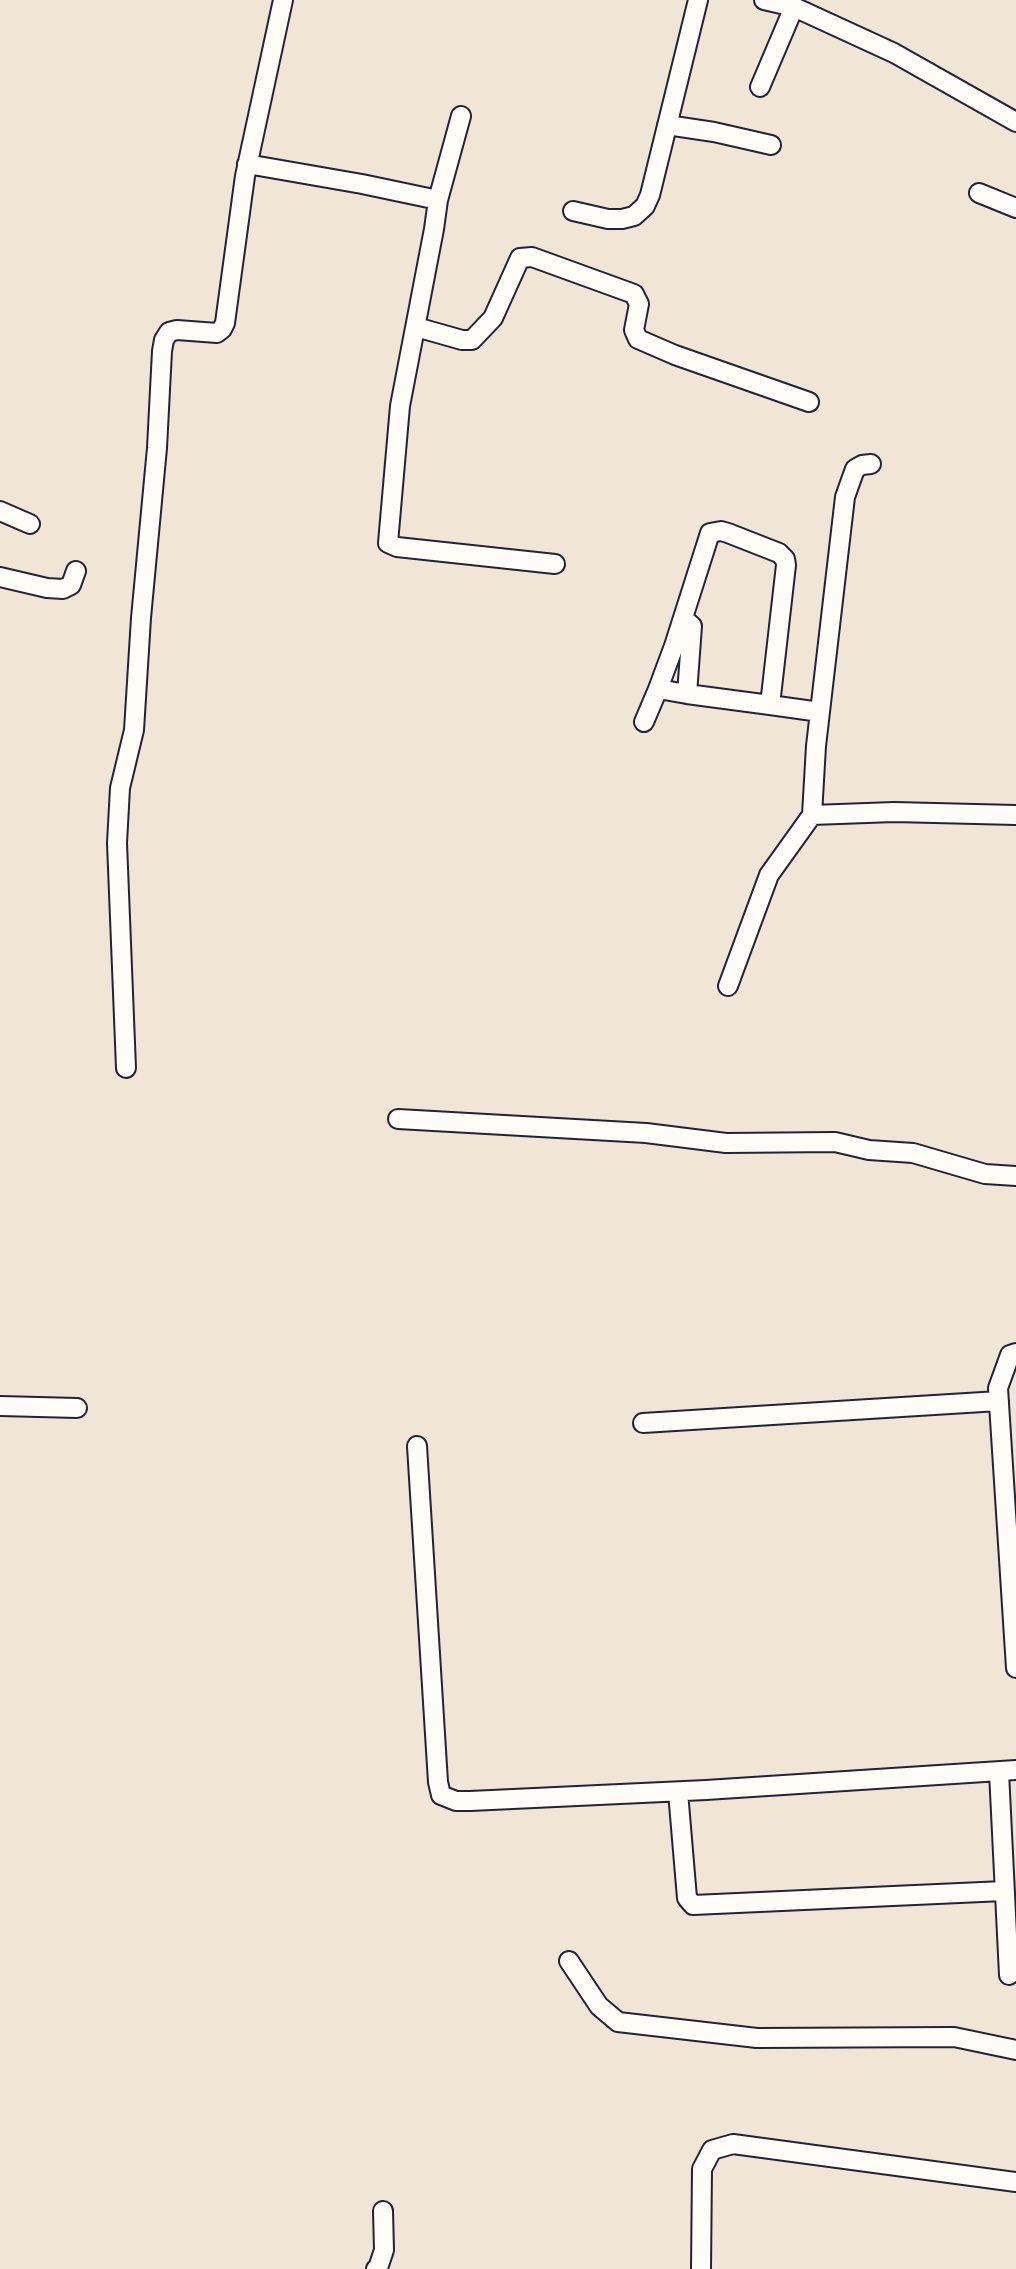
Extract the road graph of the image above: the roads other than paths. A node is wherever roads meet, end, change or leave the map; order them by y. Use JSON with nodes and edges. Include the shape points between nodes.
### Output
{"nodes":[{"id":1,"x":283,"y":0,"type":"edge"},
{"id":2,"x":698,"y":0,"type":"edge"},
{"id":3,"x":771,"y":1,"type":"edge"},
{"id":4,"x":794,"y":8,"type":"junction"},
{"id":5,"x":760,"y":87,"type":"dead end"},
{"id":6,"x":460,"y":116,"type":"dead end"},
{"id":7,"x":1016,"y":122,"type":"edge"},
{"id":8,"x":667,"y":125,"type":"junction"},
{"id":9,"x":771,"y":145,"type":"dead end"},
{"id":10,"x":247,"y":164,"type":"junction"},
{"id":11,"x":979,"y":193,"type":"dead end"},
{"id":12,"x":438,"y":201,"type":"junction"},
{"id":13,"x":1016,"y":207,"type":"edge"},
{"id":14,"x":573,"y":211,"type":"dead end"},
{"id":15,"x":416,"y":327,"type":"junction"},
{"id":16,"x":809,"y":402,"type":"dead end"},
{"id":17,"x":872,"y":464,"type":"dead end"},
{"id":18,"x":0,"y":511,"type":"edge"},
{"id":19,"x":30,"y":524,"type":"dead end"},
{"id":20,"x":555,"y":564,"type":"dead end"},
{"id":21,"x":76,"y":571,"type":"dead end"},
{"id":22,"x":0,"y":577,"type":"edge"},
{"id":23,"x":683,"y":618,"type":"junction"},
{"id":24,"x":658,"y":689,"type":"junction"},
{"id":25,"x":687,"y":694,"type":"junction"},
{"id":26,"x":770,"y":705,"type":"junction"},
{"id":27,"x":820,"y":712,"type":"junction"},
{"id":28,"x":644,"y":722,"type":"dead end"},
{"id":29,"x":812,"y":815,"type":"junction"},
{"id":30,"x":1016,"y":815,"type":"edge"},
{"id":31,"x":728,"y":986,"type":"dead end"},
{"id":32,"x":126,"y":1068,"type":"dead end"},
{"id":33,"x":398,"y":1119,"type":"dead end"},
{"id":34,"x":1016,"y":1176,"type":"edge"},
{"id":35,"x":1016,"y":1353,"type":"edge"},
{"id":36,"x":999,"y":1401,"type":"junction"},
{"id":37,"x":0,"y":1406,"type":"edge"},
{"id":38,"x":77,"y":1408,"type":"dead end"},
{"id":39,"x":643,"y":1423,"type":"dead end"},
{"id":40,"x":417,"y":1446,"type":"dead end"},
{"id":41,"x":1016,"y":1668,"type":"edge"},
{"id":42,"x":1007,"y":1771,"type":"edge"},
{"id":43,"x":678,"y":1792,"type":"junction"},
{"id":44,"x":1004,"y":1891,"type":"junction"},
{"id":45,"x":569,"y":1961,"type":"dead end"},
{"id":46,"x":1009,"y":1975,"type":"dead end"},
{"id":47,"x":1016,"y":2050,"type":"edge"},
{"id":48,"x":1016,"y":2182,"type":"edge"},
{"id":49,"x":383,"y":2211,"type":"dead end"},
{"id":50,"x":376,"y":2269,"type":"edge"},
{"id":51,"x":701,"y":2269,"type":"edge"}],
"edges":[{"from":1,"to":10,"type":"street"},
{"from":2,"to":8,"type":"street"},
{"from":3,"to":4,"type":"street"},
{"from":4,"to":5,"type":"street"},
{"from":4,"to":7,"type":"street","via":[[894,53]]},
{"from":6,"to":12,"type":"street"},
{"from":8,"to":9,"type":"street"},
{"from":8,"to":14,"type":"street","via":[[645,206],[634,216],[622,219]]},
{"from":10,"to":12,"type":"street"},
{"from":10,"to":32,"type":"street","via":[[225,323],[217,333],[170,332],[162,351],[134,730],[120,788],[117,843]]},
{"from":11,"to":13,"type":"street"},
{"from":12,"to":15,"type":"street"},
{"from":15,"to":16,"type":"street","via":[[472,340],[493,318],[520,258],[532,257],[634,294],[639,304],[634,330],[638,339]]},
{"from":15,"to":20,"type":"street","via":[[400,406],[388,543]]},
{"from":17,"to":27,"type":"street","via":[[855,470],[845,497]]},
{"from":18,"to":19,"type":"street"},
{"from":21,"to":22,"type":"street","via":[[71,585],[63,589]]},
{"from":23,"to":24,"type":"street"},
{"from":23,"to":25,"type":"street","via":[[692,626]]},
{"from":23,"to":26,"type":"street","via":[[710,533],[728,533],[785,559]]},
{"from":24,"to":25,"type":"street"},
{"from":24,"to":28,"type":"street"},
{"from":25,"to":26,"type":"street"},
{"from":26,"to":27,"type":"street"},
{"from":27,"to":29,"type":"street"},
{"from":29,"to":30,"type":"street"},
{"from":29,"to":31,"type":"street","via":[[769,875]]},
{"from":33,"to":34,"type":"street","via":[[646,1134],[726,1143],[835,1142],[869,1150],[913,1153],[985,1174]]},
{"from":35,"to":36,"type":"street","via":[[1010,1355],[1005,1365],[998,1388]]},
{"from":36,"to":39,"type":"street"},
{"from":36,"to":41,"type":"street"},
{"from":37,"to":38,"type":"street"},
{"from":40,"to":43,"type":"street","via":[[441,1796],[470,1801]]},
{"from":42,"to":43,"type":"street"},
{"from":42,"to":44,"type":"street"},
{"from":43,"to":44,"type":"street","via":[[687,1898],[693,1905]]},
{"from":44,"to":46,"type":"street"},
{"from":45,"to":47,"type":"street","via":[[599,2006],[618,2022],[757,2038],[954,2037]]},
{"from":48,"to":51,"type":"street","via":[[733,2144],[722,2147],[712,2150],[702,2169]]},
{"from":49,"to":50,"type":"street","via":[[384,2250]]}]}
